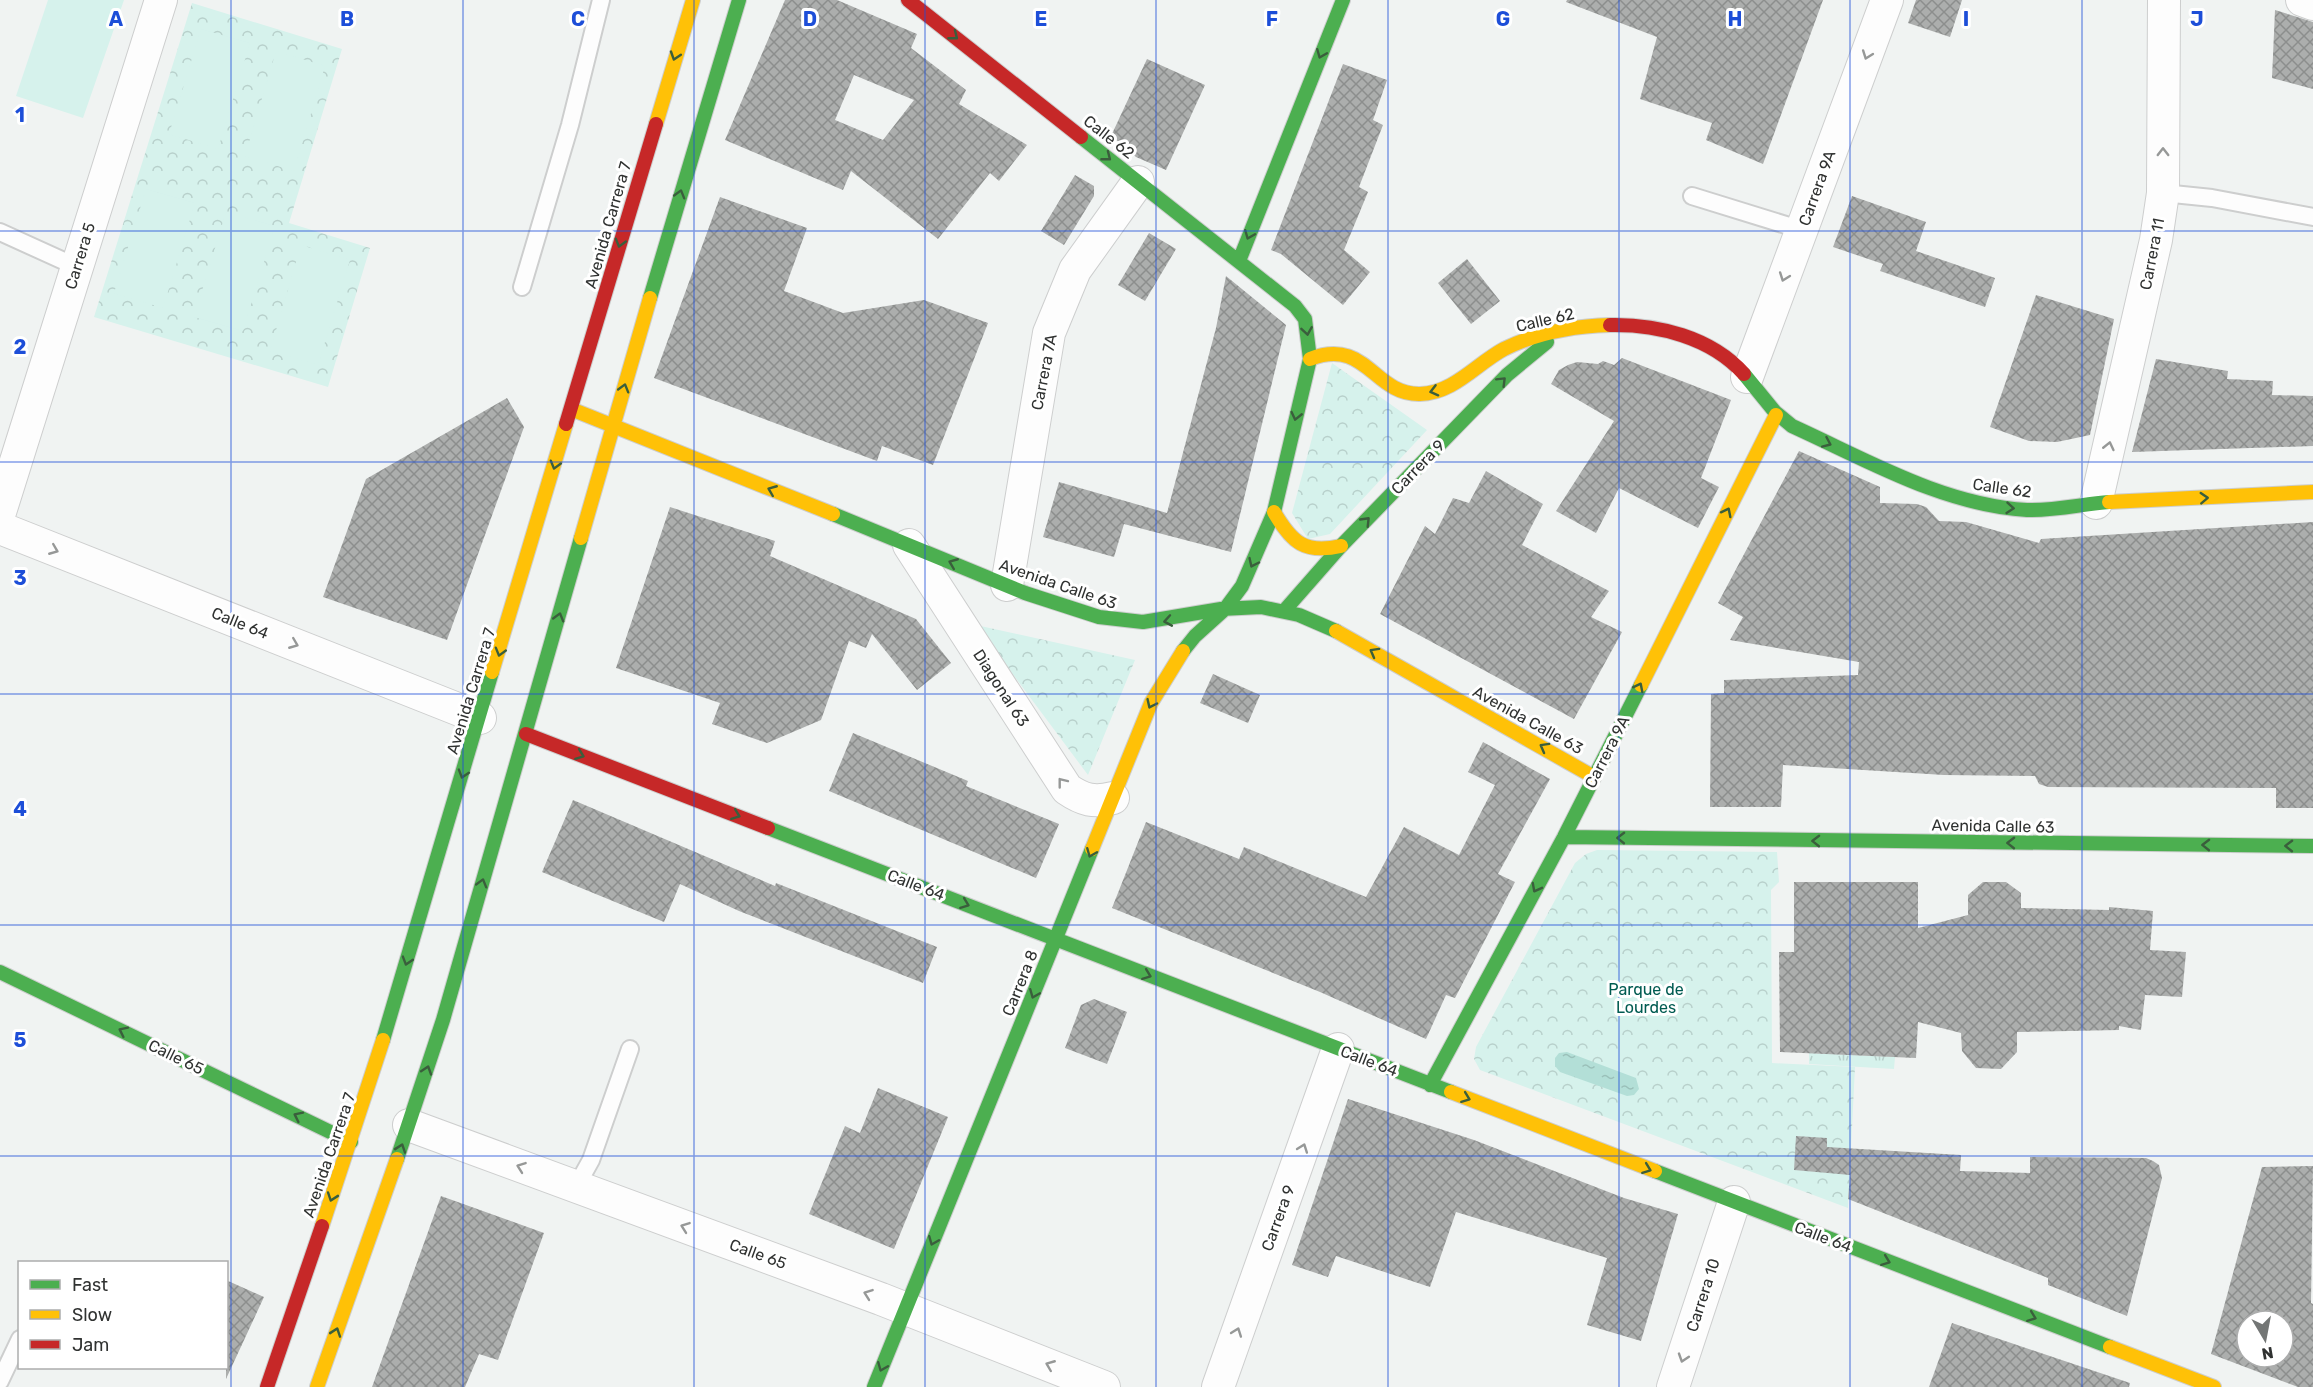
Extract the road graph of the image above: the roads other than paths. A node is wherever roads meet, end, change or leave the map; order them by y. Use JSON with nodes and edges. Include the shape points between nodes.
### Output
{"nodes":[{"id":1,"x":161,"y":0,"type":"edge"},
{"id":2,"x":601,"y":0,"type":"edge"},
{"id":3,"x":693,"y":0,"type":"edge"},
{"id":4,"x":739,"y":0,"type":"edge"},
{"id":5,"x":908,"y":0,"type":"edge"},
{"id":6,"x":1343,"y":0,"type":"edge"},
{"id":7,"x":1887,"y":0,"type":"edge"},
{"id":8,"x":2164,"y":0,"type":"edge"},
{"id":9,"x":2302,"y":0,"type":"edge"},
{"id":10,"x":2313,"y":4,"type":"edge"},
{"id":11,"x":1138,"y":182,"type":"junction"},
{"id":12,"x":2163,"y":193,"type":"junction"},
{"id":13,"x":1692,"y":196,"type":"dead end"},
{"id":14,"x":2313,"y":216,"type":"edge"},
{"id":15,"x":1802,"y":230,"type":"junction"},
{"id":16,"x":0,"y":232,"type":"edge"},
{"id":17,"x":1239,"y":261,"type":"junction"},
{"id":18,"x":77,"y":267,"type":"junction"},
{"id":19,"x":522,"y":287,"type":"dead end"},
{"id":20,"x":1561,"y":332,"type":"junction"},
{"id":21,"x":1310,"y":359,"type":"junction"},
{"id":22,"x":1747,"y":377,"type":"junction"},
{"id":23,"x":571,"y":408,"type":"junction"},
{"id":24,"x":1776,"y":415,"type":"junction"},
{"id":25,"x":614,"y":425,"type":"junction"},
{"id":26,"x":2313,"y":492,"type":"edge"},
{"id":27,"x":2096,"y":503,"type":"junction"},
{"id":28,"x":0,"y":512,"type":"edge"},
{"id":29,"x":1274,"y":512,"type":"junction"},
{"id":30,"x":0,"y":528,"type":"edge"},
{"id":31,"x":909,"y":545,"type":"junction"},
{"id":32,"x":1341,"y":546,"type":"junction"},
{"id":33,"x":1007,"y":585,"type":"junction"},
{"id":34,"x":1225,"y":609,"type":"junction"},
{"id":35,"x":1284,"y":611,"type":"junction"},
{"id":36,"x":480,"y":718,"type":"junction"},
{"id":37,"x":526,"y":734,"type":"junction"},
{"id":38,"x":1594,"y":777,"type":"junction"},
{"id":39,"x":1113,"y":798,"type":"junction"},
{"id":40,"x":1564,"y":837,"type":"junction"},
{"id":41,"x":2313,"y":846,"type":"edge"},
{"id":42,"x":1056,"y":939,"type":"junction"},
{"id":43,"x":0,"y":972,"type":"edge"},
{"id":44,"x":630,"y":1049,"type":"dead end"},
{"id":45,"x":1338,"y":1049,"type":"junction"},
{"id":46,"x":1430,"y":1085,"type":"junction"},
{"id":47,"x":409,"y":1125,"type":"junction"},
{"id":48,"x":351,"y":1142,"type":"junction"},
{"id":49,"x":576,"y":1187,"type":"junction"},
{"id":50,"x":1734,"y":1202,"type":"junction"},
{"id":51,"x":906,"y":1308,"type":"junction"},
{"id":52,"x":18,"y":1343,"type":"edge"},
{"id":53,"x":2154,"y":1364,"type":"junction"},
{"id":54,"x":2150,"y":1379,"type":"dead end"},
{"id":55,"x":0,"y":1381,"type":"edge"},
{"id":56,"x":267,"y":1387,"type":"edge"},
{"id":57,"x":317,"y":1387,"type":"edge"},
{"id":58,"x":874,"y":1387,"type":"edge"},
{"id":59,"x":1104,"y":1387,"type":"edge"},
{"id":60,"x":1218,"y":1387,"type":"edge"},
{"id":61,"x":1673,"y":1387,"type":"edge"},
{"id":62,"x":2214,"y":1387,"type":"edge"}],
"edges":[{"from":1,"to":18,"type":"street","name":"Carrera 5"},
{"from":2,"to":19,"type":"lane","via":[[570,124]]},
{"from":3,"to":23,"type":"street","name":"Avenida Carrera 7","one_way":true},
{"from":25,"to":4,"type":"street","one_way":true},
{"from":5,"to":11,"type":"street","name":"Calle 62","one_way":true},
{"from":6,"to":17,"type":"street","one_way":true},
{"from":7,"to":15,"type":"street","name":"Carrera 9A","one_way":true},
{"from":12,"to":8,"type":"street","name":"Carrera 11","one_way":true},
{"from":9,"to":10,"type":"street"},
{"from":11,"to":17,"type":"street","name":"Calle 62"},
{"from":11,"to":33,"type":"street","name":"Carrera 7A","via":[[1075,270],[1049,333]]},
{"from":12,"to":14,"type":"lane"},
{"from":27,"to":12,"type":"street","name":"Carrera 11","one_way":true,"via":[[2156,240]]},
{"from":13,"to":15,"type":"lane"},
{"from":15,"to":22,"type":"street","name":"Carrera 9A","one_way":true},
{"from":16,"to":18,"type":"lane"},
{"from":17,"to":21,"type":"street","name":"Calle 62","one_way":true,"via":[[1295,306],[1305,319]]},
{"from":18,"to":28,"type":"street","name":"Carrera 5"},
{"from":20,"to":21,"type":"street","name":"Calle 62","one_way":true,"via":[[1503,349],[1452,386],[1433,393],[1402,390],[1347,354],[1322,352]]},
{"from":20,"to":22,"type":"street","name":"Calle 62","via":[[1608,325],[1668,331],[1722,355]]},
{"from":32,"to":20,"type":"street","name":"Carrera 9","one_way":true,"via":[[1507,375]]},
{"from":21,"to":29,"type":"street","one_way":true},
{"from":22,"to":24,"type":"street","name":"Calle 62"},
{"from":23,"to":25,"type":"street","name":"Avenida Calle 63"},
{"from":23,"to":36,"type":"street","name":"Avenida Carrera 7","one_way":true},
{"from":24,"to":27,"type":"street","name":"Calle 62","one_way":true,"via":[[1811,436],[1937,492],[1989,506],[2030,510]]},
{"from":38,"to":24,"type":"street","name":"Carrera 9A","one_way":true},
{"from":31,"to":25,"type":"street","name":"Avenida Calle 63","one_way":true},
{"from":37,"to":25,"type":"street","one_way":true},
{"from":27,"to":26,"type":"street","name":"Calle 62","one_way":true},
{"from":29,"to":32,"type":"street","via":[[1293,541],[1325,550]]},
{"from":29,"to":34,"type":"street","one_way":true,"via":[[1242,586]]},
{"from":30,"to":36,"type":"street","name":"Calle 64","one_way":true},
{"from":33,"to":31,"type":"street","name":"Avenida Calle 63","one_way":true},
{"from":39,"to":31,"type":"street","name":"Diagonal 63","one_way":true,"via":[[1099,802],[1083,800],[1067,789]]},
{"from":32,"to":35,"type":"street","name":"Carrera 9"},
{"from":34,"to":33,"type":"street","name":"Avenida Calle 63","one_way":true,"via":[[1151,624],[1123,623]]},
{"from":34,"to":35,"type":"street","name":"Avenida Calle 63","via":[[1260,606]]},
{"from":34,"to":39,"type":"street","name":"Carrera 8","one_way":true,"via":[[1196,636],[1163,681]]},
{"from":38,"to":35,"type":"street","name":"Avenida Calle 63","one_way":true,"via":[[1334,630]]},
{"from":36,"to":48,"type":"street","name":"Avenida Carrera 7","one_way":true},
{"from":37,"to":42,"type":"street","name":"Calle 64","one_way":true},
{"from":47,"to":37,"type":"street","one_way":true},
{"from":38,"to":40,"type":"street","name":"Carrera 9A"},
{"from":39,"to":42,"type":"street","name":"Carrera 8","one_way":true},
{"from":41,"to":40,"type":"street","name":"Avenida Calle 63","one_way":true},
{"from":40,"to":46,"type":"street","name":"Carrera 9A","one_way":true},
{"from":42,"to":45,"type":"street","name":"Calle 64","one_way":true},
{"from":42,"to":51,"type":"street","name":"Carrera 8","one_way":true},
{"from":48,"to":43,"type":"street","name":"Calle 65","one_way":true},
{"from":44,"to":49,"type":"lane","via":[[591,1160]]},
{"from":45,"to":46,"type":"street","name":"Calle 64"},
{"from":60,"to":45,"type":"street","name":"Carrera 9","one_way":true},
{"from":46,"to":50,"type":"street","name":"Calle 64","one_way":true},
{"from":49,"to":47,"type":"street","name":"Calle 65","one_way":true},
{"from":57,"to":47,"type":"street","one_way":true},
{"from":48,"to":56,"type":"street","name":"Avenida Carrera 7","one_way":true},
{"from":51,"to":49,"type":"street","name":"Calle 65","one_way":true},
{"from":50,"to":53,"type":"street","name":"Calle 64","one_way":true},
{"from":50,"to":61,"type":"street","name":"Carrera 10","one_way":true},
{"from":51,"to":58,"type":"street","name":"Carrera 8","one_way":true},
{"from":59,"to":51,"type":"street","name":"Calle 65","one_way":true},
{"from":52,"to":55,"type":"lane"},
{"from":53,"to":54,"type":"street"},
{"from":53,"to":62,"type":"street","name":"Calle 64"}]}
